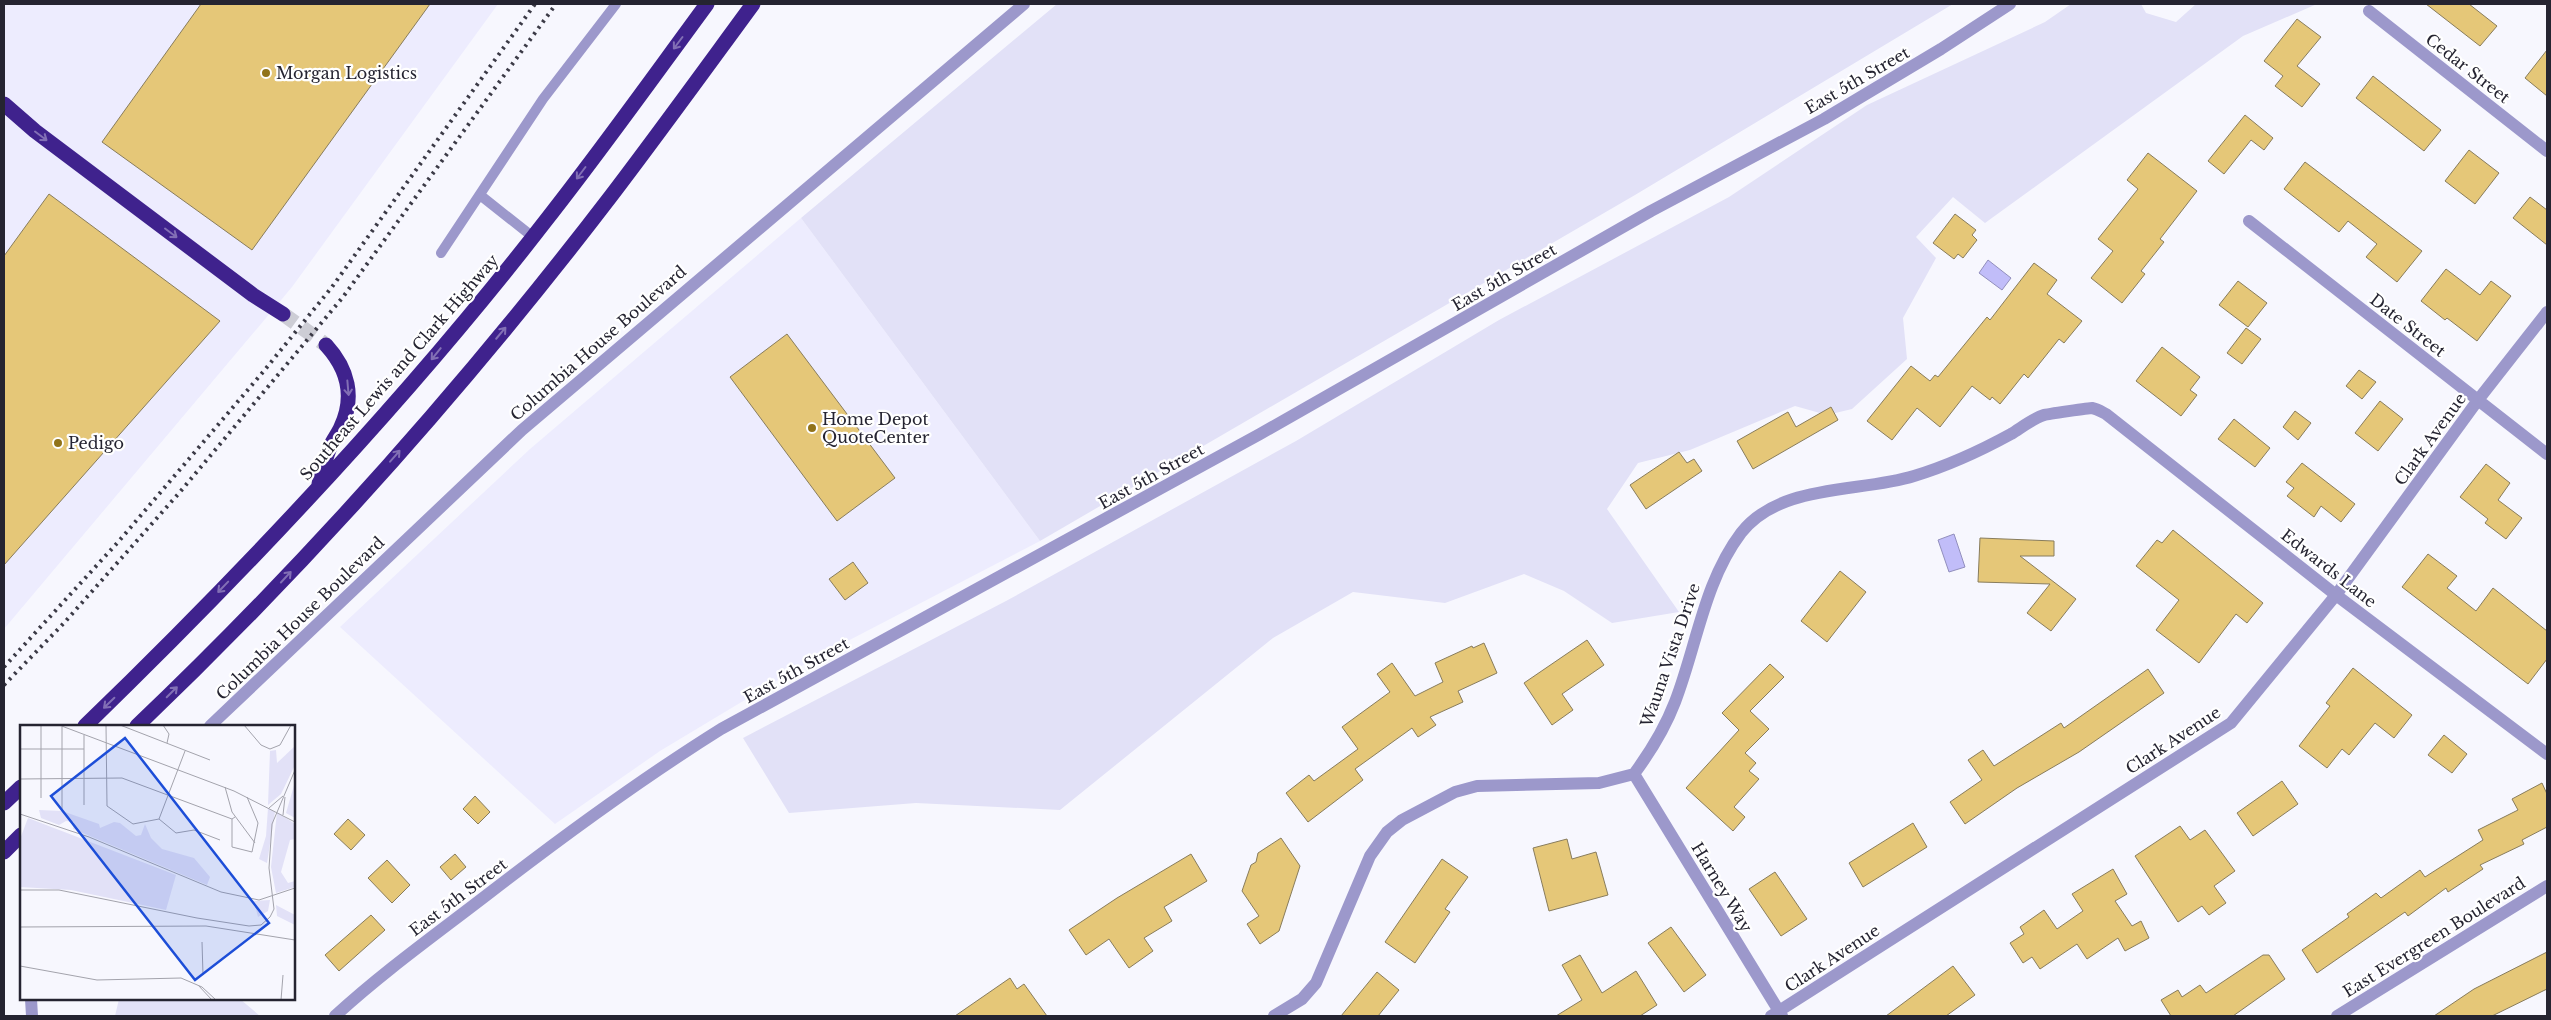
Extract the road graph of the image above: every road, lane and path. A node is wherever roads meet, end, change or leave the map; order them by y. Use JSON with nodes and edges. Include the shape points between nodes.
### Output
{"nodes":[{"id":1,"x":616,"y":4,"type":"edge"},
{"id":2,"x":708,"y":4,"type":"edge"},
{"id":3,"x":753,"y":4,"type":"edge"},
{"id":4,"x":1024,"y":4,"type":"edge"},
{"id":5,"x":2010,"y":4,"type":"edge"},
{"id":6,"x":2369,"y":11,"type":"dead end"},
{"id":7,"x":4,"y":104,"type":"edge"},
{"id":8,"x":2547,"y":151,"type":"edge"},
{"id":9,"x":480,"y":195,"type":"junction"},
{"id":10,"x":2249,"y":221,"type":"dead end"},
{"id":11,"x":533,"y":237,"type":"junction"},
{"id":12,"x":441,"y":253,"type":"dead end"},
{"id":13,"x":2547,"y":312,"type":"edge"},
{"id":14,"x":283,"y":314,"type":"tunnel mouth"},
{"id":15,"x":326,"y":346,"type":"tunnel mouth"},
{"id":16,"x":2478,"y":400,"type":"junction"},
{"id":17,"x":2091,"y":408,"type":"joint"},
{"id":18,"x":2547,"y":454,"type":"edge"},
{"id":19,"x":317,"y":489,"type":"junction"},
{"id":20,"x":2336,"y":596,"type":"junction"},
{"id":21,"x":86,"y":725,"type":"edge"},
{"id":22,"x":138,"y":725,"type":"edge"},
{"id":23,"x":211,"y":725,"type":"edge"},
{"id":24,"x":2547,"y":754,"type":"edge"},
{"id":25,"x":1634,"y":774,"type":"junction"},
{"id":26,"x":20,"y":789,"type":"edge"},
{"id":27,"x":4,"y":804,"type":"edge"},
{"id":28,"x":20,"y":837,"type":"edge"},
{"id":29,"x":4,"y":852,"type":"edge"},
{"id":30,"x":2547,"y":886,"type":"edge"},
{"id":31,"x":31,"y":1000,"type":"edge"},
{"id":32,"x":1777,"y":1015,"type":"edge"},
{"id":33,"x":32,"y":1016,"type":"edge"},
{"id":34,"x":335,"y":1016,"type":"edge"},
{"id":35,"x":1274,"y":1016,"type":"edge"},
{"id":36,"x":2337,"y":1016,"type":"edge"}],
"edges":[{"from":1,"to":9,"type":"lane","via":[[543,99]]},
{"from":2,"to":11,"type":"highway","name":"Southeast Lewis and Clark Highway","one_way":true},
{"from":22,"to":3,"type":"highway","one_way":true,"via":[[286,578],[477,361],[610,197]]},
{"from":4,"to":23,"type":"street","name":"Columbia House Boulevard","via":[[522,430]]},
{"from":5,"to":34,"type":"street","name":"East 5th Street","via":[[1824,119],[1650,211],[1260,434],[677,756],[588,818],[417,948]]},
{"from":6,"to":8,"type":"street","name":"Cedar Street"},
{"from":7,"to":14,"type":"highway","one_way":true,"via":[[35,131]]},
{"from":9,"to":11,"type":"lane"},
{"from":9,"to":12,"type":"lane"},
{"from":10,"to":16,"type":"street","name":"Date Street"},
{"from":11,"to":19,"type":"highway","name":"Southeast Lewis and Clark Highway","one_way":true,"via":[[419,375]]},
{"from":13,"to":16,"type":"street","name":"Clark Avenue"},
{"from":15,"to":19,"type":"highway","one_way":true,"via":[[341,365],[348,382],[348,398],[347,413],[330,447]]},
{"from":16,"to":18,"type":"street","name":"Date Street"},
{"from":16,"to":20,"type":"street","name":"Clark Avenue"},
{"from":17,"to":20,"type":"street","name":"Edwards Lane","via":[[2106,414]]},
{"from":17,"to":25,"type":"street","name":"Wauna Vista Drive","via":[[2045,414],[1983,449],[1915,476],[1807,496],[1763,512],[1743,531],[1719,568],[1675,701],[1658,741]]},
{"from":19,"to":21,"type":"highway","name":"Southeast Lewis and Clark Highway","one_way":true},
{"from":20,"to":24,"type":"street","name":"Edwards Lane"},
{"from":20,"to":32,"type":"street","name":"Clark Avenue","via":[[2231,723]]},
{"from":25,"to":32,"type":"street","name":"Harney Way"},
{"from":25,"to":35,"type":"street","via":[[1599,783],[1477,786],[1455,792],[1402,820],[1387,832],[1370,856],[1316,983],[1302,999]]},
{"from":26,"to":27,"type":"highway"},
{"from":28,"to":29,"type":"highway"},
{"from":30,"to":36,"type":"street","name":"East Evergreen Boulevard"},
{"from":31,"to":33,"type":"street"}]}
